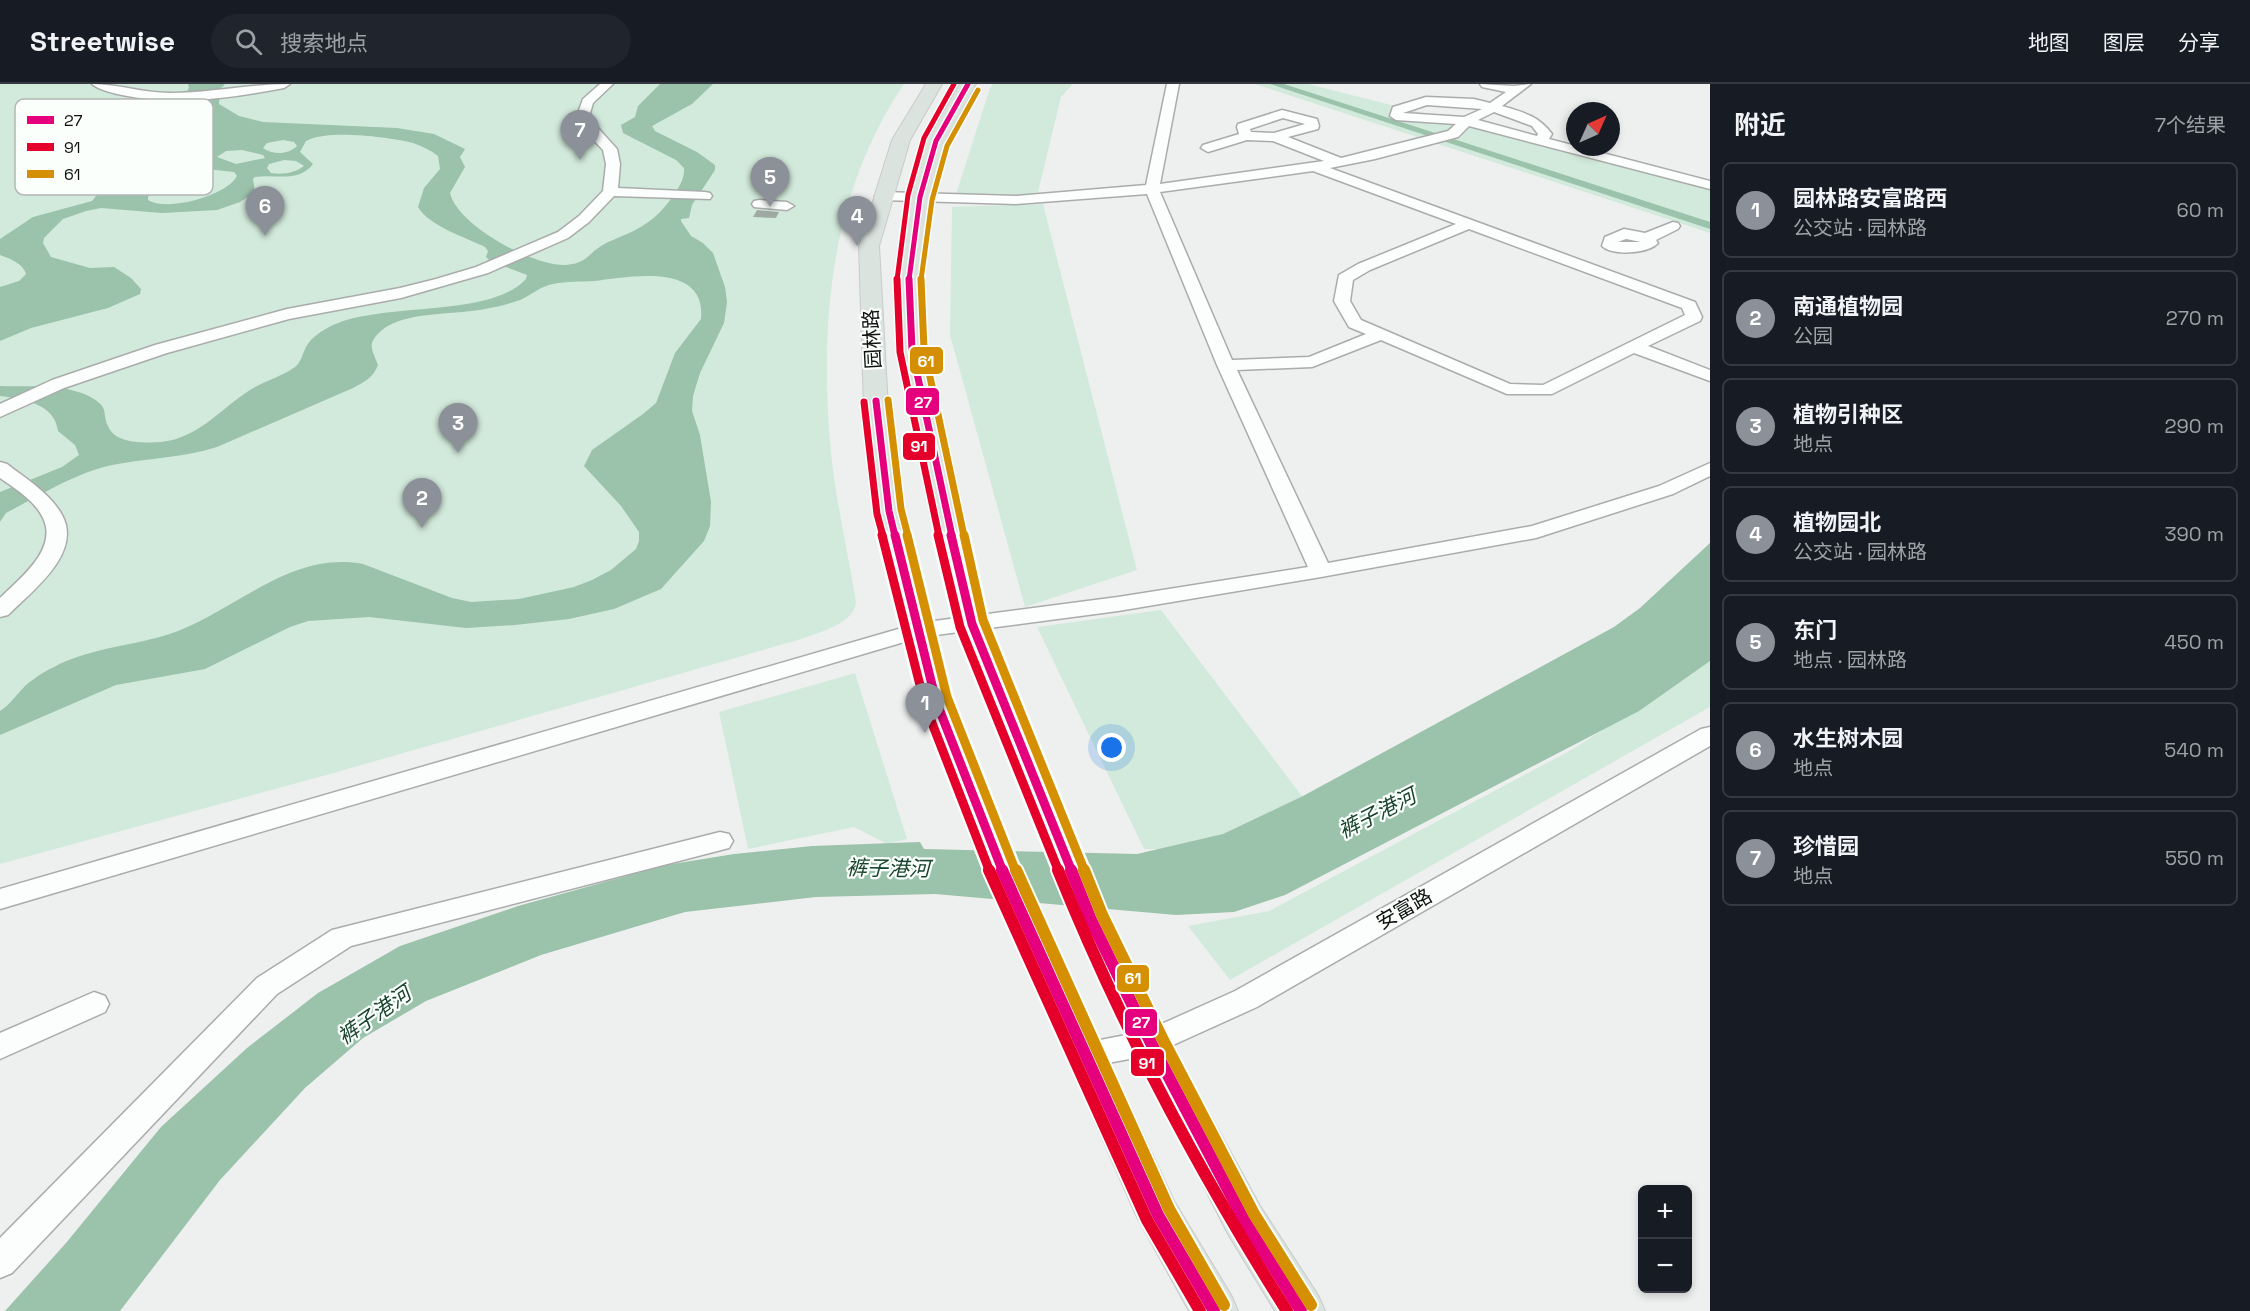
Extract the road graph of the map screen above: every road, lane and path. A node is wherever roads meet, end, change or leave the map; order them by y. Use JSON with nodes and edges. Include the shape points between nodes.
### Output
{"nodes":[{"id":1,"x":98,"y":84,"type":"edge"},
{"id":2,"x":284,"y":84,"type":"edge"},
{"id":3,"x":607,"y":84,"type":"edge"},
{"id":4,"x":934,"y":84,"type":"edge"},
{"id":5,"x":968,"y":84,"type":"edge"},
{"id":6,"x":1173,"y":84,"type":"edge"},
{"id":7,"x":1486,"y":84,"type":"edge"},
{"id":8,"x":1521,"y":87,"type":"edge"},
{"id":9,"x":1491,"y":107,"type":"junction"},
{"id":10,"x":1466,"y":121,"type":"junction"},
{"id":11,"x":1246,"y":136,"type":"junction"},
{"id":12,"x":1275,"y":137,"type":"junction"},
{"id":13,"x":1541,"y":141,"type":"junction"},
{"id":14,"x":1208,"y":148,"type":"dead end"},
{"id":15,"x":1340,"y":162,"type":"junction"},
{"id":16,"x":1314,"y":166,"type":"junction"},
{"id":17,"x":1622,"y":175,"type":"dead end"},
{"id":18,"x":1710,"y":185,"type":"edge"},
{"id":19,"x":1665,"y":188,"type":"dead end"},
{"id":20,"x":1152,"y":189,"type":"junction"},
{"id":21,"x":610,"y":192,"type":"junction"},
{"id":22,"x":1683,"y":194,"type":"dead end"},
{"id":23,"x":1710,"y":194,"type":"edge"},
{"id":24,"x":701,"y":196,"type":"dead end"},
{"id":25,"x":882,"y":196,"type":"junction"},
{"id":26,"x":920,"y":197,"type":"junction"},
{"id":27,"x":759,"y":204,"type":"dead end"},
{"id":28,"x":787,"y":206,"type":"dead end"},
{"id":29,"x":1469,"y":224,"type":"junction"},
{"id":30,"x":1673,"y":226,"type":"dead end"},
{"id":31,"x":1574,"y":262,"type":"junction"},
{"id":32,"x":1382,"y":334,"type":"junction"},
{"id":33,"x":1634,"y":347,"type":"junction"},
{"id":34,"x":1226,"y":365,"type":"junction"},
{"id":35,"x":1710,"y":376,"type":"edge"},
{"id":36,"x":3,"y":410,"type":"edge"},
{"id":37,"x":1710,"y":469,"type":"edge"},
{"id":38,"x":5,"y":472,"type":"edge"},
{"id":39,"x":1321,"y":571,"type":"junction"},
{"id":40,"x":0,"y":610,"type":"edge"},
{"id":41,"x":972,"y":624,"type":"junction"},
{"id":42,"x":919,"y":630,"type":"junction"},
{"id":43,"x":1710,"y":735,"type":"edge"},
{"id":44,"x":720,"y":841,"type":"dead end"},
{"id":45,"x":0,"y":900,"type":"edge"},
{"id":46,"x":94,"y":1004,"type":"dead end"},
{"id":47,"x":1151,"y":1042,"type":"junction"},
{"id":48,"x":0,"y":1047,"type":"edge"},
{"id":49,"x":1086,"y":1054,"type":"junction"},
{"id":50,"x":0,"y":1262,"type":"edge"},
{"id":51,"x":1214,"y":1311,"type":"edge"},
{"id":52,"x":1301,"y":1311,"type":"edge"}],
"edges":[{"from":1,"to":2,"type":"street","via":[[134,94],[176,95],[229,93]]},
{"from":3,"to":21,"type":"street","via":[[587,102],[584,113],[592,130],[610,149]]},
{"from":4,"to":25,"type":"main road","name":"园林路","via":[[901,140]]},
{"from":5,"to":26,"type":"main road","name":"园林路","via":[[936,141]]},
{"from":6,"to":20,"type":"street"},
{"from":7,"to":8,"type":"street"},
{"from":8,"to":9,"type":"street"},
{"from":9,"to":10,"type":"street"},
{"from":9,"to":10,"type":"street","via":[[1426,101],[1397,110],[1396,116]]},
{"from":9,"to":13,"type":"street","via":[[1537,123],[1545,134]]},
{"from":10,"to":13,"type":"street"},
{"from":10,"to":15,"type":"street","via":[[1453,134]]},
{"from":11,"to":12,"type":"street"},
{"from":11,"to":12,"type":"street","via":[[1243,127],[1282,114],[1312,122],[1312,126]]},
{"from":11,"to":14,"type":"street"},
{"from":12,"to":15,"type":"street"},
{"from":13,"to":18,"type":"street"},
{"from":15,"to":16,"type":"street"},
{"from":16,"to":20,"type":"street"},
{"from":16,"to":29,"type":"street"},
{"from":17,"to":19,"type":"street"},
{"from":20,"to":26,"type":"street","via":[[1016,200]]},
{"from":20,"to":34,"type":"street"},
{"from":21,"to":24,"type":"street"},
{"from":21,"to":36,"type":"street","via":[[562,235],[482,270],[411,290],[287,314],[161,349],[58,384]]},
{"from":22,"to":23,"type":"street"},
{"from":25,"to":26,"type":"street"},
{"from":25,"to":42,"type":"main road","name":"园林路","via":[[868,258],[876,408],[889,511]]},
{"from":26,"to":41,"type":"main road","name":"园林路","via":[[909,274],[912,350]]},
{"from":27,"to":28,"type":"street"},
{"from":29,"to":31,"type":"street"},
{"from":29,"to":32,"type":"street","via":[[1345,278],[1342,301],[1355,323]]},
{"from":30,"to":31,"type":"street","via":[[1647,238],[1624,234],[1610,240],[1610,246]]},
{"from":31,"to":33,"type":"street","via":[[1689,304],[1694,317]]},
{"from":32,"to":33,"type":"street","via":[[1507,389],[1546,390]]},
{"from":32,"to":34,"type":"street","via":[[1312,362]]},
{"from":33,"to":35,"type":"street"},
{"from":34,"to":39,"type":"street"},
{"from":37,"to":39,"type":"street","via":[[1666,490],[1536,532]]},
{"from":38,"to":40,"type":"street","via":[[54,517],[57,535],[52,554]]},
{"from":39,"to":41,"type":"street"},
{"from":41,"to":42,"type":"street"},
{"from":41,"to":47,"type":"main road","name":"园林路","via":[[1091,920]]},
{"from":42,"to":45,"type":"street"},
{"from":42,"to":49,"type":"main road","name":"园林路","via":[[944,725],[990,843]]},
{"from":43,"to":47,"type":"street","name":"安富路","via":[[1246,999]]},
{"from":44,"to":50,"type":"street","via":[[342,938],[267,986]]},
{"from":46,"to":48,"type":"street"},
{"from":47,"to":49,"type":"street","name":"安富路"},
{"from":47,"to":52,"type":"main road","name":"园林路","via":[[1244,1220]]},
{"from":49,"to":51,"type":"main road","name":"园林路","via":[[1158,1215]]}]}
